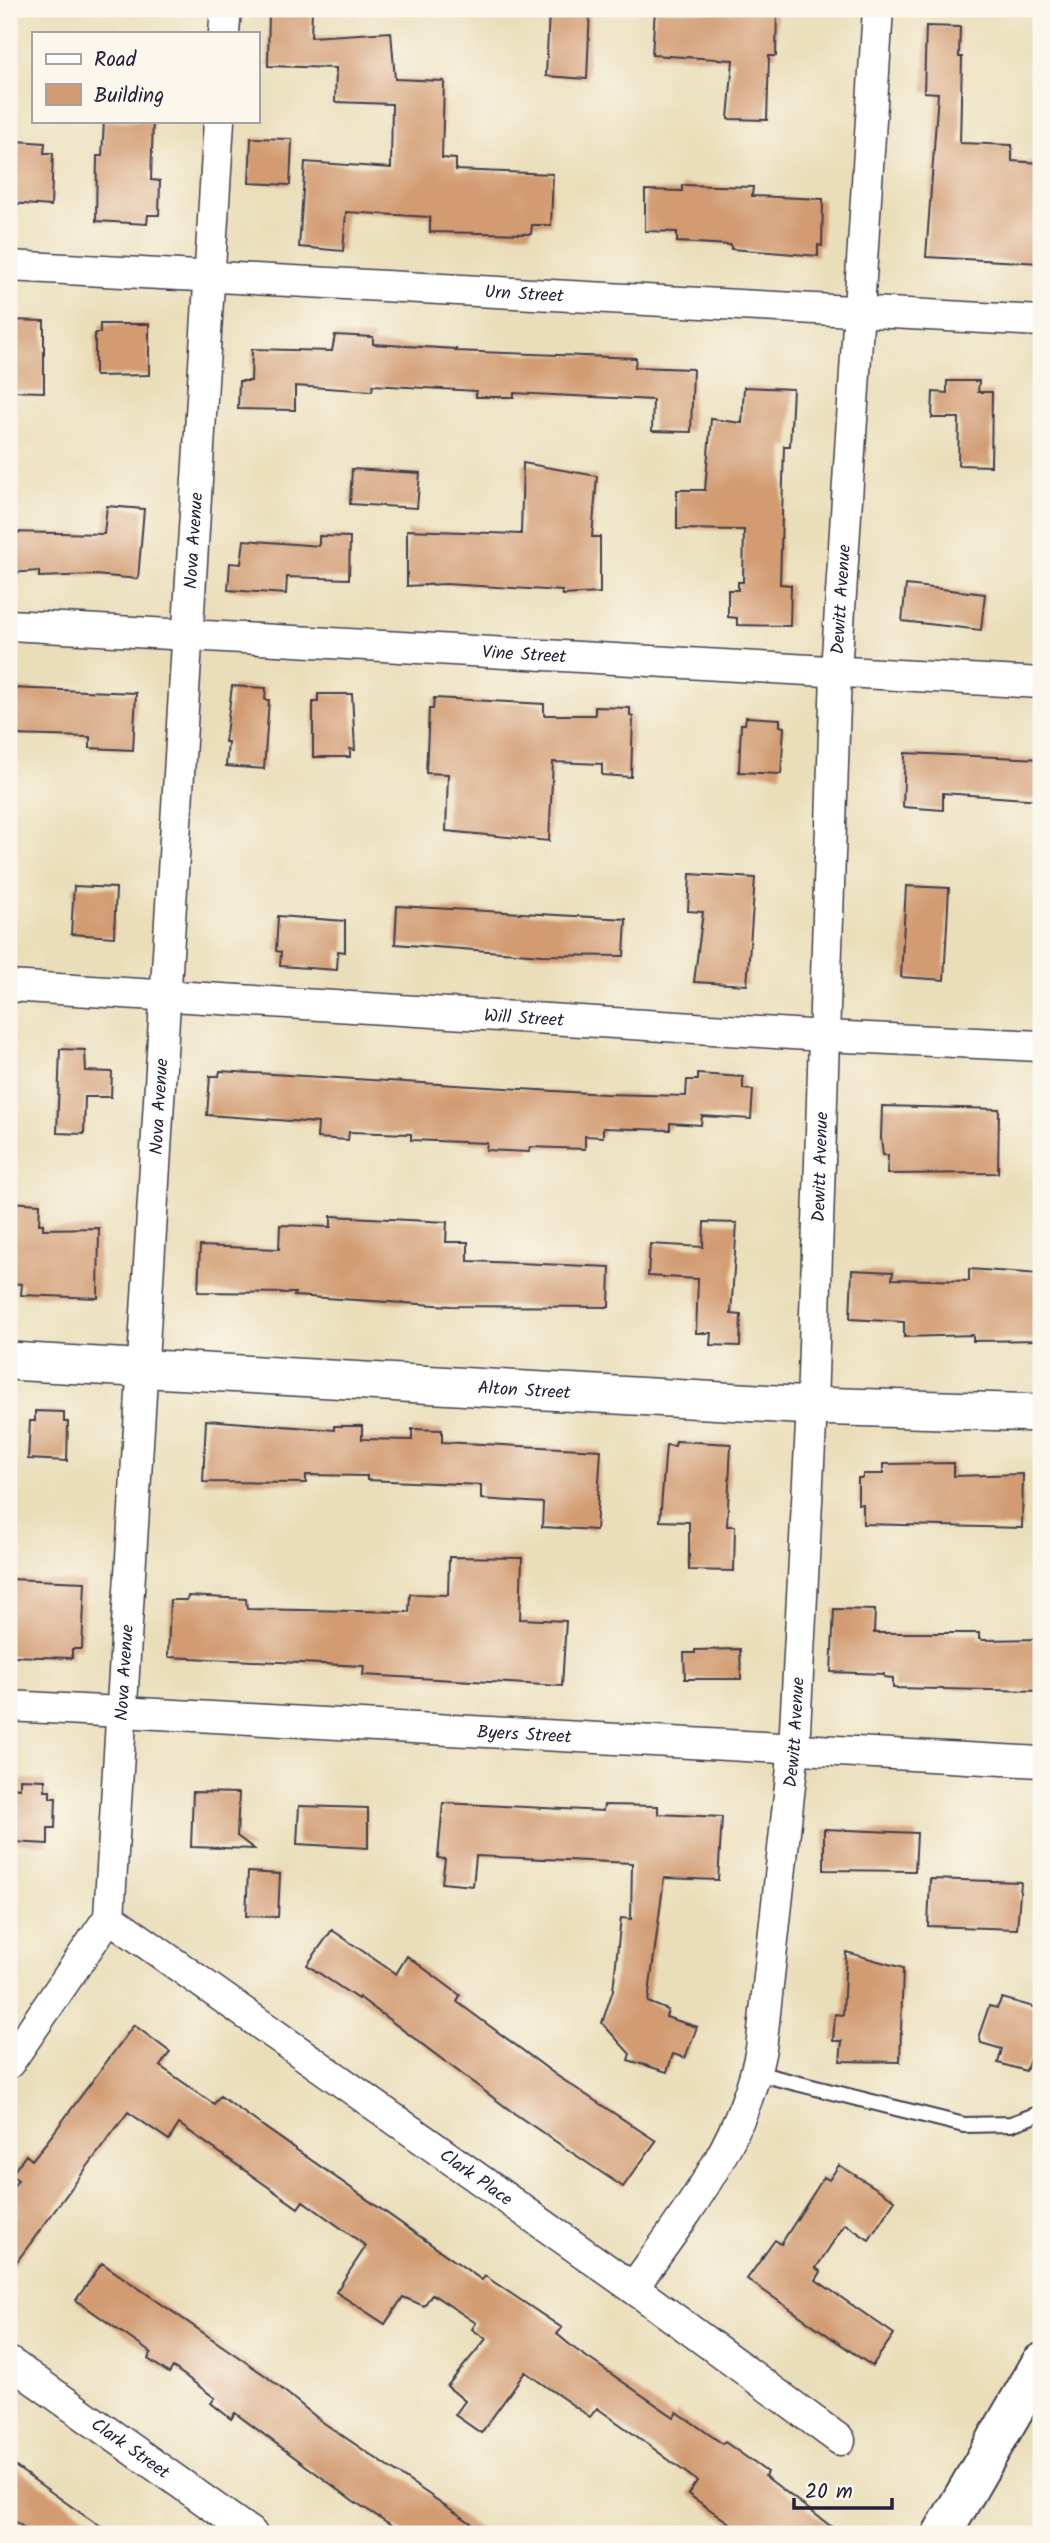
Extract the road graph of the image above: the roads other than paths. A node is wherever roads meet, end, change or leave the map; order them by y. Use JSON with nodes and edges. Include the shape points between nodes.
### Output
{"nodes":[{"id":1,"x":226,"y":9,"type":"edge"},
{"id":2,"x":878,"y":9,"type":"edge"},
{"id":3,"x":224,"y":32,"type":"edge"},
{"id":4,"x":219,"y":122,"type":"edge"},
{"id":5,"x":9,"y":266,"type":"edge"},
{"id":6,"x":210,"y":277,"type":"junction"},
{"id":7,"x":859,"y":312,"type":"junction"},
{"id":8,"x":1041,"y":321,"type":"edge"},
{"id":9,"x":9,"y":625,"type":"edge"},
{"id":10,"x":188,"y":636,"type":"junction"},
{"id":11,"x":835,"y":672,"type":"junction"},
{"id":12,"x":1041,"y":683,"type":"edge"},
{"id":13,"x":9,"y":986,"type":"edge"},
{"id":14,"x":166,"y":994,"type":"junction"},
{"id":15,"x":825,"y":1037,"type":"junction"},
{"id":16,"x":1041,"y":1046,"type":"edge"},
{"id":17,"x":9,"y":1361,"type":"edge"},
{"id":18,"x":142,"y":1368,"type":"junction"},
{"id":19,"x":812,"y":1406,"type":"junction"},
{"id":20,"x":1041,"y":1413,"type":"edge"},
{"id":21,"x":9,"y":1706,"type":"edge"},
{"id":22,"x":121,"y":1712,"type":"junction"},
{"id":23,"x":794,"y":1749,"type":"junction"},
{"id":24,"x":1041,"y":1762,"type":"edge"},
{"id":25,"x":109,"y":1917,"type":"junction"},
{"id":26,"x":9,"y":2063,"type":"edge"},
{"id":27,"x":756,"y":2073,"type":"junction"},
{"id":28,"x":1041,"y":2113,"type":"edge"},
{"id":29,"x":633,"y":2288,"type":"junction"},
{"id":30,"x":9,"y":2362,"type":"edge"},
{"id":31,"x":1041,"y":2363,"type":"edge"},
{"id":32,"x":840,"y":2440,"type":"dead end"},
{"id":33,"x":253,"y":2534,"type":"edge"},
{"id":34,"x":942,"y":2534,"type":"edge"}],
"edges":[{"from":1,"to":3,"type":"street"},
{"from":2,"to":7,"type":"street","name":"Dewitt Avenue"},
{"from":4,"to":6,"type":"street","name":"Nova Avenue"},
{"from":5,"to":6,"type":"street","name":"Urn Street"},
{"from":6,"to":7,"type":"street","name":"Urn Street"},
{"from":6,"to":10,"type":"street","name":"Nova Avenue"},
{"from":7,"to":8,"type":"street","name":"Urn Street"},
{"from":7,"to":11,"type":"street","name":"Dewitt Avenue"},
{"from":9,"to":10,"type":"street","name":"Vine Street"},
{"from":10,"to":11,"type":"street","name":"Vine Street"},
{"from":10,"to":14,"type":"street","name":"Nova Avenue"},
{"from":11,"to":12,"type":"street","name":"Vine Street"},
{"from":11,"to":15,"type":"street","name":"Dewitt Avenue"},
{"from":13,"to":14,"type":"street","name":"Will Street"},
{"from":14,"to":15,"type":"street","name":"Will Street"},
{"from":14,"to":18,"type":"street","name":"Nova Avenue"},
{"from":15,"to":16,"type":"street","name":"Will Street"},
{"from":15,"to":19,"type":"street","name":"Dewitt Avenue"},
{"from":17,"to":18,"type":"street","name":"Alton Street"},
{"from":18,"to":19,"type":"street","name":"Alton Street"},
{"from":18,"to":22,"type":"street","name":"Nova Avenue"},
{"from":19,"to":20,"type":"street","name":"Alton Street"},
{"from":19,"to":23,"type":"street","name":"Dewitt Avenue"},
{"from":21,"to":22,"type":"street","name":"Byers Street"},
{"from":22,"to":23,"type":"street","name":"Byers Street"},
{"from":22,"to":25,"type":"street","name":"Nova Avenue"},
{"from":23,"to":24,"type":"street","name":"Byers Street"},
{"from":23,"to":27,"type":"street","name":"Dewitt Avenue"},
{"from":25,"to":26,"type":"street"},
{"from":25,"to":29,"type":"street","name":"Clark Place"},
{"from":27,"to":28,"type":"lane","via":[[964,2125],[1011,2124]]},
{"from":27,"to":29,"type":"street","name":"Dewitt Avenue","via":[[727,2151]]},
{"from":29,"to":32,"type":"street","name":"Clark Place"},
{"from":30,"to":33,"type":"street","name":"Clark Street"},
{"from":31,"to":34,"type":"highway"}]}
